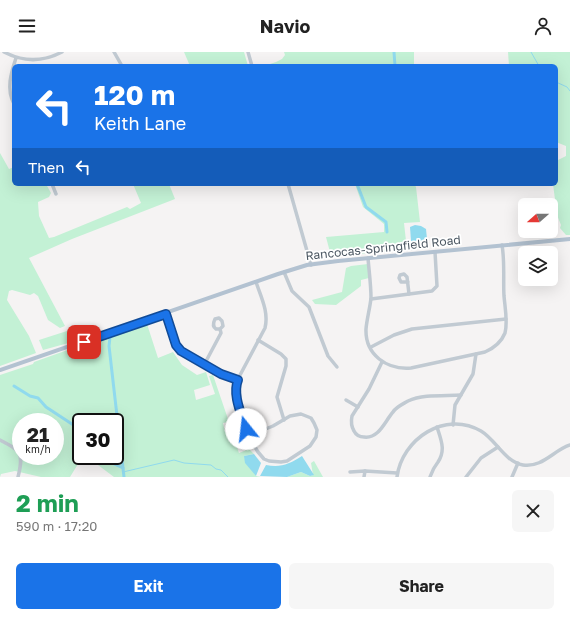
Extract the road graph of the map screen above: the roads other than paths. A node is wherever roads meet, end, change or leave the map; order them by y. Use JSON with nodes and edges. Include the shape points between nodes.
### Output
{"nodes":[{"id":1,"x":4,"y":52,"type":"edge"},
{"id":2,"x":62,"y":52,"type":"edge"},
{"id":3,"x":114,"y":52,"type":"edge"},
{"id":4,"x":248,"y":52,"type":"edge"},
{"id":5,"x":16,"y":58,"type":"junction"},
{"id":6,"x":14,"y":64,"type":"edge"},
{"id":7,"x":121,"y":64,"type":"edge"},
{"id":8,"x":251,"y":64,"type":"edge"},
{"id":9,"x":12,"y":72,"type":"edge"},
{"id":10,"x":12,"y":99,"type":"edge"},
{"id":11,"x":53,"y":186,"type":"edge"},
{"id":12,"x":289,"y":186,"type":"edge"},
{"id":13,"x":56,"y":194,"type":"dead end"},
{"id":14,"x":570,"y":239,"type":"edge"},
{"id":15,"x":502,"y":245,"type":"junction"},
{"id":16,"x":435,"y":252,"type":"junction"},
{"id":17,"x":368,"y":258,"type":"junction"},
{"id":18,"x":311,"y":264,"type":"junction"},
{"id":19,"x":284,"y":272,"type":"junction"},
{"id":20,"x":256,"y":282,"type":"junction"},
{"id":21,"x":408,"y":282,"type":"dead end"},
{"id":22,"x":409,"y":294,"type":"junction"},
{"id":23,"x":371,"y":298,"type":"junction"},
{"id":24,"x":166,"y":314,"type":"junction"},
{"id":25,"x":506,"y":319,"type":"junction"},
{"id":26,"x":220,"y":329,"type":"dead end"},
{"id":27,"x":258,"y":340,"type":"junction"},
{"id":28,"x":371,"y":347,"type":"junction"},
{"id":29,"x":476,"y":354,"type":"junction"},
{"id":30,"x":382,"y":362,"type":"junction"},
{"id":31,"x":204,"y":365,"type":"junction"},
{"id":32,"x":337,"y":368,"type":"dead end"},
{"id":33,"x":0,"y":370,"type":"edge"},
{"id":34,"x":238,"y":380,"type":"junction"},
{"id":35,"x":461,"y":395,"type":"junction"},
{"id":36,"x":346,"y":400,"type":"dead end"},
{"id":37,"x":358,"y":407,"type":"junction"},
{"id":38,"x":284,"y":420,"type":"junction"},
{"id":39,"x":453,"y":425,"type":"junction"},
{"id":40,"x":438,"y":427,"type":"junction"},
{"id":41,"x":248,"y":436,"type":"junction"},
{"id":42,"x":0,"y":440,"type":"edge"},
{"id":43,"x":570,"y":445,"type":"edge"},
{"id":44,"x":498,"y":446,"type":"junction"},
{"id":45,"x":518,"y":463,"type":"junction"},
{"id":46,"x":364,"y":471,"type":"junction"},
{"id":47,"x":350,"y":472,"type":"dead end"},
{"id":48,"x":397,"y":475,"type":"edge"},
{"id":49,"x":18,"y":477,"type":"edge"},
{"id":50,"x":364,"y":477,"type":"edge"},
{"id":51,"x":430,"y":477,"type":"edge"},
{"id":52,"x":466,"y":477,"type":"edge"},
{"id":53,"x":512,"y":477,"type":"edge"}],
"edges":[{"from":1,"to":5,"type":"street"},
{"from":2,"to":5,"type":"street","via":[[42,59]]},
{"from":3,"to":7,"type":"street"},
{"from":4,"to":8,"type":"street"},
{"from":5,"to":6,"type":"street"},
{"from":9,"to":10,"type":"street"},
{"from":11,"to":13,"type":"street"},
{"from":12,"to":18,"type":"street"},
{"from":14,"to":15,"type":"main road","name":"Rancocas-Springfield Road"},
{"from":15,"to":16,"type":"main road","name":"Rancocas-Springfield Road"},
{"from":15,"to":25,"type":"street"},
{"from":16,"to":17,"type":"main road","name":"Rancocas-Springfield Road"},
{"from":16,"to":22,"type":"street","via":[[437,286],[432,291]]},
{"from":17,"to":18,"type":"main road","name":"Rancocas-Springfield Road"},
{"from":17,"to":23,"type":"street"},
{"from":18,"to":19,"type":"main road","name":"Rancocas-Springfield Road"},
{"from":19,"to":20,"type":"main road","name":"Rancocas-Springfield Road"},
{"from":19,"to":32,"type":"street","via":[[292,291],[310,307],[328,356]]},
{"from":20,"to":24,"type":"main road","name":"Rancocas-Springfield Road"},
{"from":20,"to":27,"type":"street","via":[[267,319]]},
{"from":21,"to":22,"type":"street"},
{"from":22,"to":23,"type":"street"},
{"from":23,"to":28,"type":"street","via":[[366,329]]},
{"from":24,"to":31,"type":"street","via":[[176,345],[186,355]]},
{"from":24,"to":33,"type":"main road","name":"Rancocas-Springfield Road"},
{"from":25,"to":28,"type":"street","via":[[412,329]]},
{"from":25,"to":29,"type":"street","via":[[505,332],[500,342],[491,349]]},
{"from":26,"to":31,"type":"street","via":[[219,338]]},
{"from":27,"to":34,"type":"street"},
{"from":27,"to":38,"type":"street","via":[[286,359],[276,397]]},
{"from":28,"to":30,"type":"street"},
{"from":29,"to":30,"type":"street","via":[[411,368],[395,367]]},
{"from":29,"to":35,"type":"street","via":[[473,374]]},
{"from":30,"to":37,"type":"street"},
{"from":31,"to":34,"type":"street"},
{"from":34,"to":41,"type":"street","via":[[236,393]]},
{"from":35,"to":37,"type":"street","via":[[424,397],[408,401],[394,410],[378,432],[369,437],[358,435],[352,428],[351,421]]},
{"from":35,"to":39,"type":"street","via":[[454,408]]},
{"from":36,"to":37,"type":"street"},
{"from":38,"to":41,"type":"street","via":[[262,432]]},
{"from":38,"to":41,"type":"street","via":[[301,414],[311,418],[317,430],[310,446],[287,461],[264,459]]},
{"from":39,"to":40,"type":"street"},
{"from":39,"to":44,"type":"street","via":[[479,430]]},
{"from":40,"to":48,"type":"street","via":[[423,434],[413,443],[403,457]]},
{"from":40,"to":51,"type":"street","via":[[443,452]]},
{"from":42,"to":49,"type":"street","via":[[13,447],[21,458]]},
{"from":43,"to":45,"type":"street","via":[[538,463]]},
{"from":44,"to":45,"type":"street"},
{"from":44,"to":52,"type":"street","via":[[481,458]]},
{"from":45,"to":53,"type":"street"},
{"from":46,"to":47,"type":"street"},
{"from":46,"to":48,"type":"street"},
{"from":46,"to":50,"type":"street"}]}
